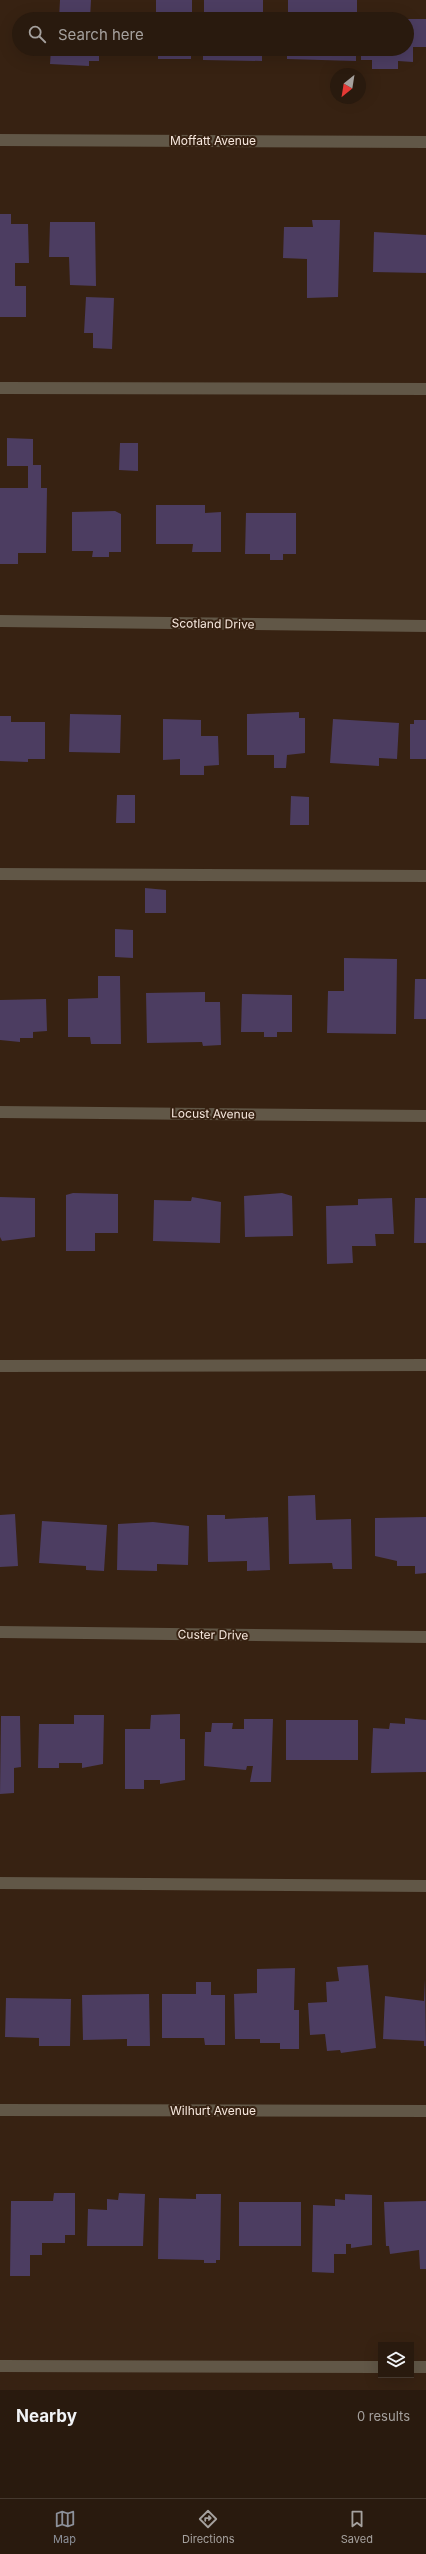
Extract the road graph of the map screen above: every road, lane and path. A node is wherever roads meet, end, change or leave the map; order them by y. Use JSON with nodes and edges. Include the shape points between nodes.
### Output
{"nodes":[{"id":1,"x":0,"y":140,"type":"edge"},
{"id":2,"x":426,"y":142,"type":"edge"},
{"id":3,"x":0,"y":388,"type":"edge"},
{"id":4,"x":426,"y":389,"type":"edge"},
{"id":5,"x":0,"y":621,"type":"edge"},
{"id":6,"x":426,"y":626,"type":"edge"},
{"id":7,"x":0,"y":874,"type":"edge"},
{"id":8,"x":426,"y":876,"type":"edge"},
{"id":9,"x":0,"y":1112,"type":"edge"},
{"id":10,"x":426,"y":1116,"type":"edge"},
{"id":11,"x":426,"y":1365,"type":"edge"},
{"id":12,"x":0,"y":1366,"type":"edge"},
{"id":13,"x":0,"y":1632,"type":"edge"},
{"id":14,"x":426,"y":1637,"type":"edge"},
{"id":15,"x":0,"y":1883,"type":"edge"},
{"id":16,"x":426,"y":1886,"type":"edge"},
{"id":17,"x":0,"y":2110,"type":"edge"},
{"id":18,"x":426,"y":2111,"type":"edge"},
{"id":19,"x":0,"y":2366,"type":"edge"},
{"id":20,"x":378,"y":2367,"type":"edge"},
{"id":21,"x":414,"y":2367,"type":"edge"},
{"id":22,"x":426,"y":2367,"type":"edge"}],
"edges":[{"from":1,"to":2,"type":"street","name":"Moffatt Avenue"},
{"from":3,"to":4,"type":"street"},
{"from":5,"to":6,"type":"street","name":"Scotland Drive"},
{"from":7,"to":8,"type":"street"},
{"from":9,"to":10,"type":"street","name":"Locust Avenue"},
{"from":11,"to":12,"type":"street"},
{"from":13,"to":14,"type":"street","name":"Custer Drive"},
{"from":15,"to":16,"type":"street"},
{"from":17,"to":18,"type":"street","name":"Wilhurt Avenue"},
{"from":19,"to":20,"type":"street"},
{"from":21,"to":22,"type":"street"}]}
